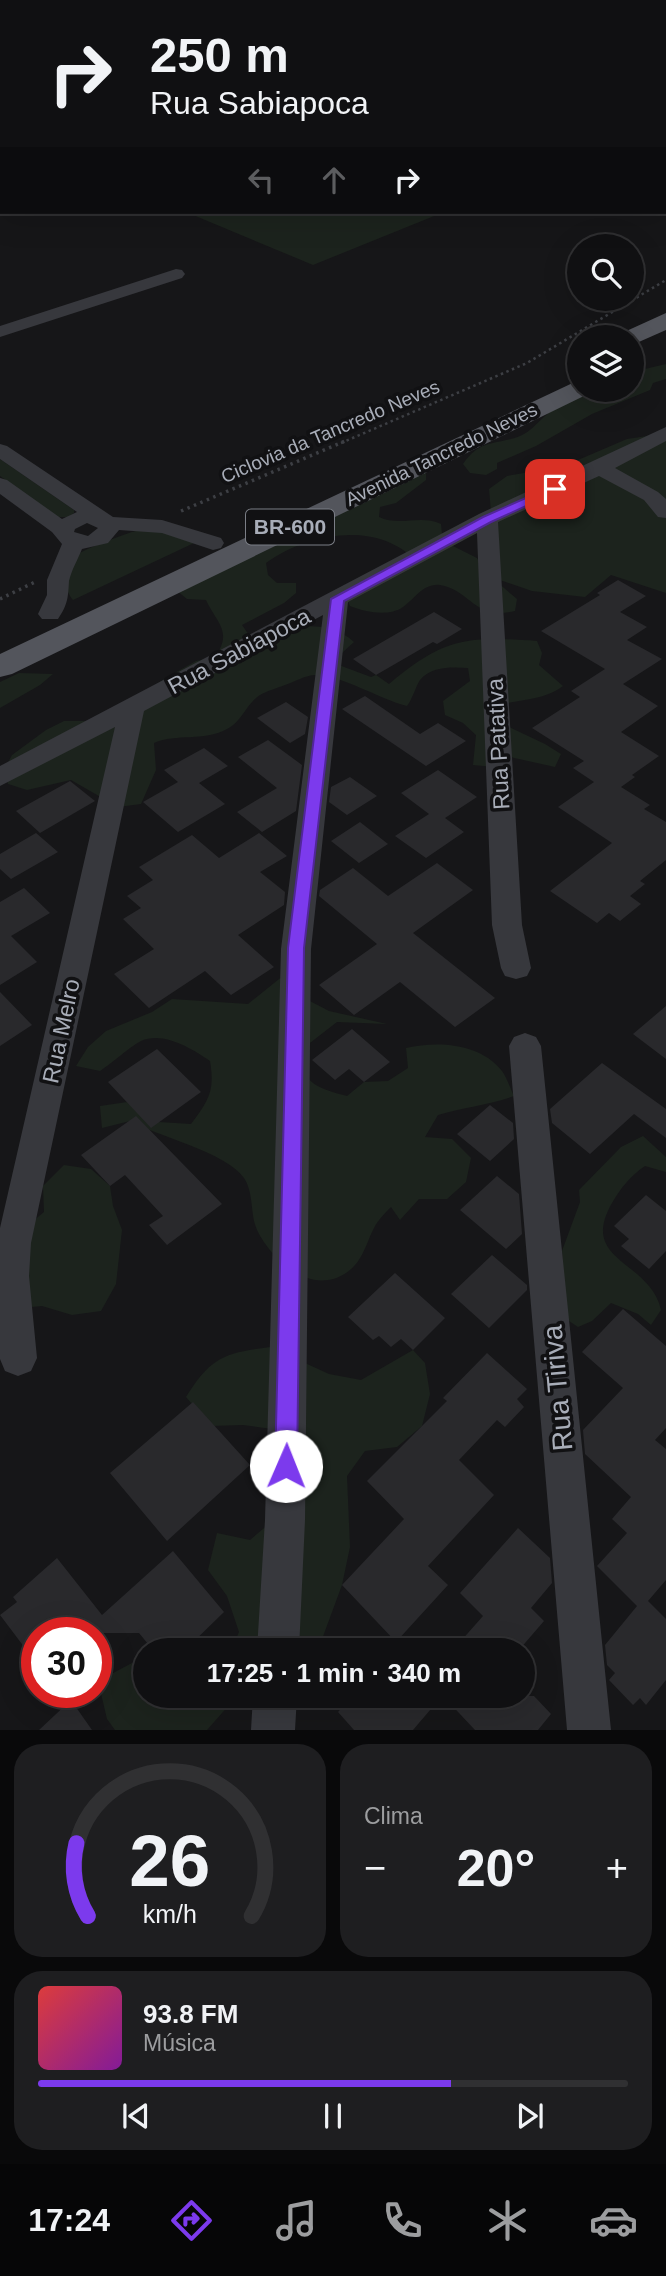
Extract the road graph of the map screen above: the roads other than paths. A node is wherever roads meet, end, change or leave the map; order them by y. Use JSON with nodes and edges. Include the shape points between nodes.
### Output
{"nodes":[{"id":1,"x":176,"y":274,"type":"dead end"},
{"id":2,"x":666,"y":320,"type":"edge"},
{"id":3,"x":644,"y":331,"type":"edge"},
{"id":4,"x":0,"y":332,"type":"edge"},
{"id":5,"x":666,"y":346,"type":"edge"},
{"id":6,"x":644,"y":357,"type":"edge"},
{"id":7,"x":567,"y":369,"type":"edge"},
{"id":8,"x":567,"y":394,"type":"edge"},
{"id":9,"x":666,"y":433,"type":"edge"},
{"id":10,"x":0,"y":450,"type":"edge"},
{"id":11,"x":600,"y":468,"type":"junction"},
{"id":12,"x":0,"y":484,"type":"edge"},
{"id":13,"x":666,"y":512,"type":"edge"},
{"id":14,"x":487,"y":519,"type":"junction"},
{"id":15,"x":104,"y":521,"type":"junction"},
{"id":16,"x":68,"y":536,"type":"junction"},
{"id":17,"x":213,"y":543,"type":"junction"},
{"id":18,"x":337,"y":599,"type":"junction"},
{"id":19,"x":50,"y":614,"type":"junction"},
{"id":20,"x":0,"y":638,"type":"edge"},
{"id":21,"x":0,"y":667,"type":"edge"},
{"id":22,"x":132,"y":707,"type":"junction"},
{"id":23,"x":0,"y":777,"type":"edge"},
{"id":24,"x":516,"y":968,"type":"dead end"},
{"id":25,"x":525,"y":1046,"type":"dead end"},
{"id":26,"x":18,"y":1358,"type":"dead end"},
{"id":27,"x":279,"y":1638,"type":"edge"},
{"id":28,"x":274,"y":1708,"type":"edge"},
{"id":29,"x":273,"y":1730,"type":"edge"},
{"id":30,"x":589,"y":1730,"type":"edge"}],
"edges":[{"from":1,"to":4,"type":"street"},
{"from":2,"to":3,"type":"main road"},
{"from":5,"to":6,"type":"main road"},
{"from":7,"to":17,"type":"main road","name":"Avenida Tancredo Neves","number":"BR-600"},
{"from":8,"to":21,"type":"main road","name":"Avenida Tancredo Neves","number":"BR-600"},
{"from":9,"to":11,"type":"street","name":"Rua Sabiapoca"},
{"from":10,"to":15,"type":"street"},
{"from":11,"to":13,"type":"street","via":[[651,496]]},
{"from":11,"to":14,"type":"street","name":"Rua Sabiapoca"},
{"from":12,"to":16,"type":"street"},
{"from":14,"to":18,"type":"street","name":"Rua Sabiapoca"},
{"from":14,"to":24,"type":"street","name":"Rua Patativa","via":[[507,925]]},
{"from":15,"to":16,"type":"street","via":[[77,518],[70,521]]},
{"from":15,"to":17,"type":"street","via":[[156,524]]},
{"from":16,"to":19,"type":"street","via":[[58,580],[60,595]]},
{"from":17,"to":19,"type":"main road","name":"Avenida Tancredo Neves","number":"BR-600"},
{"from":18,"to":22,"type":"street","name":"Rua Sabiapoca"},
{"from":18,"to":27,"type":"street","via":[[296,948]]},
{"from":19,"to":20,"type":"main road","name":"Avenida Tancredo Neves","number":"BR-600"},
{"from":22,"to":23,"type":"street","name":"Rua Sabiapoca"},
{"from":22,"to":26,"type":"street","name":"Rua Melro","via":[[14,1243],[11,1276]]},
{"from":25,"to":30,"type":"street","name":"Rua Tiriva"},
{"from":28,"to":29,"type":"street"}]}
